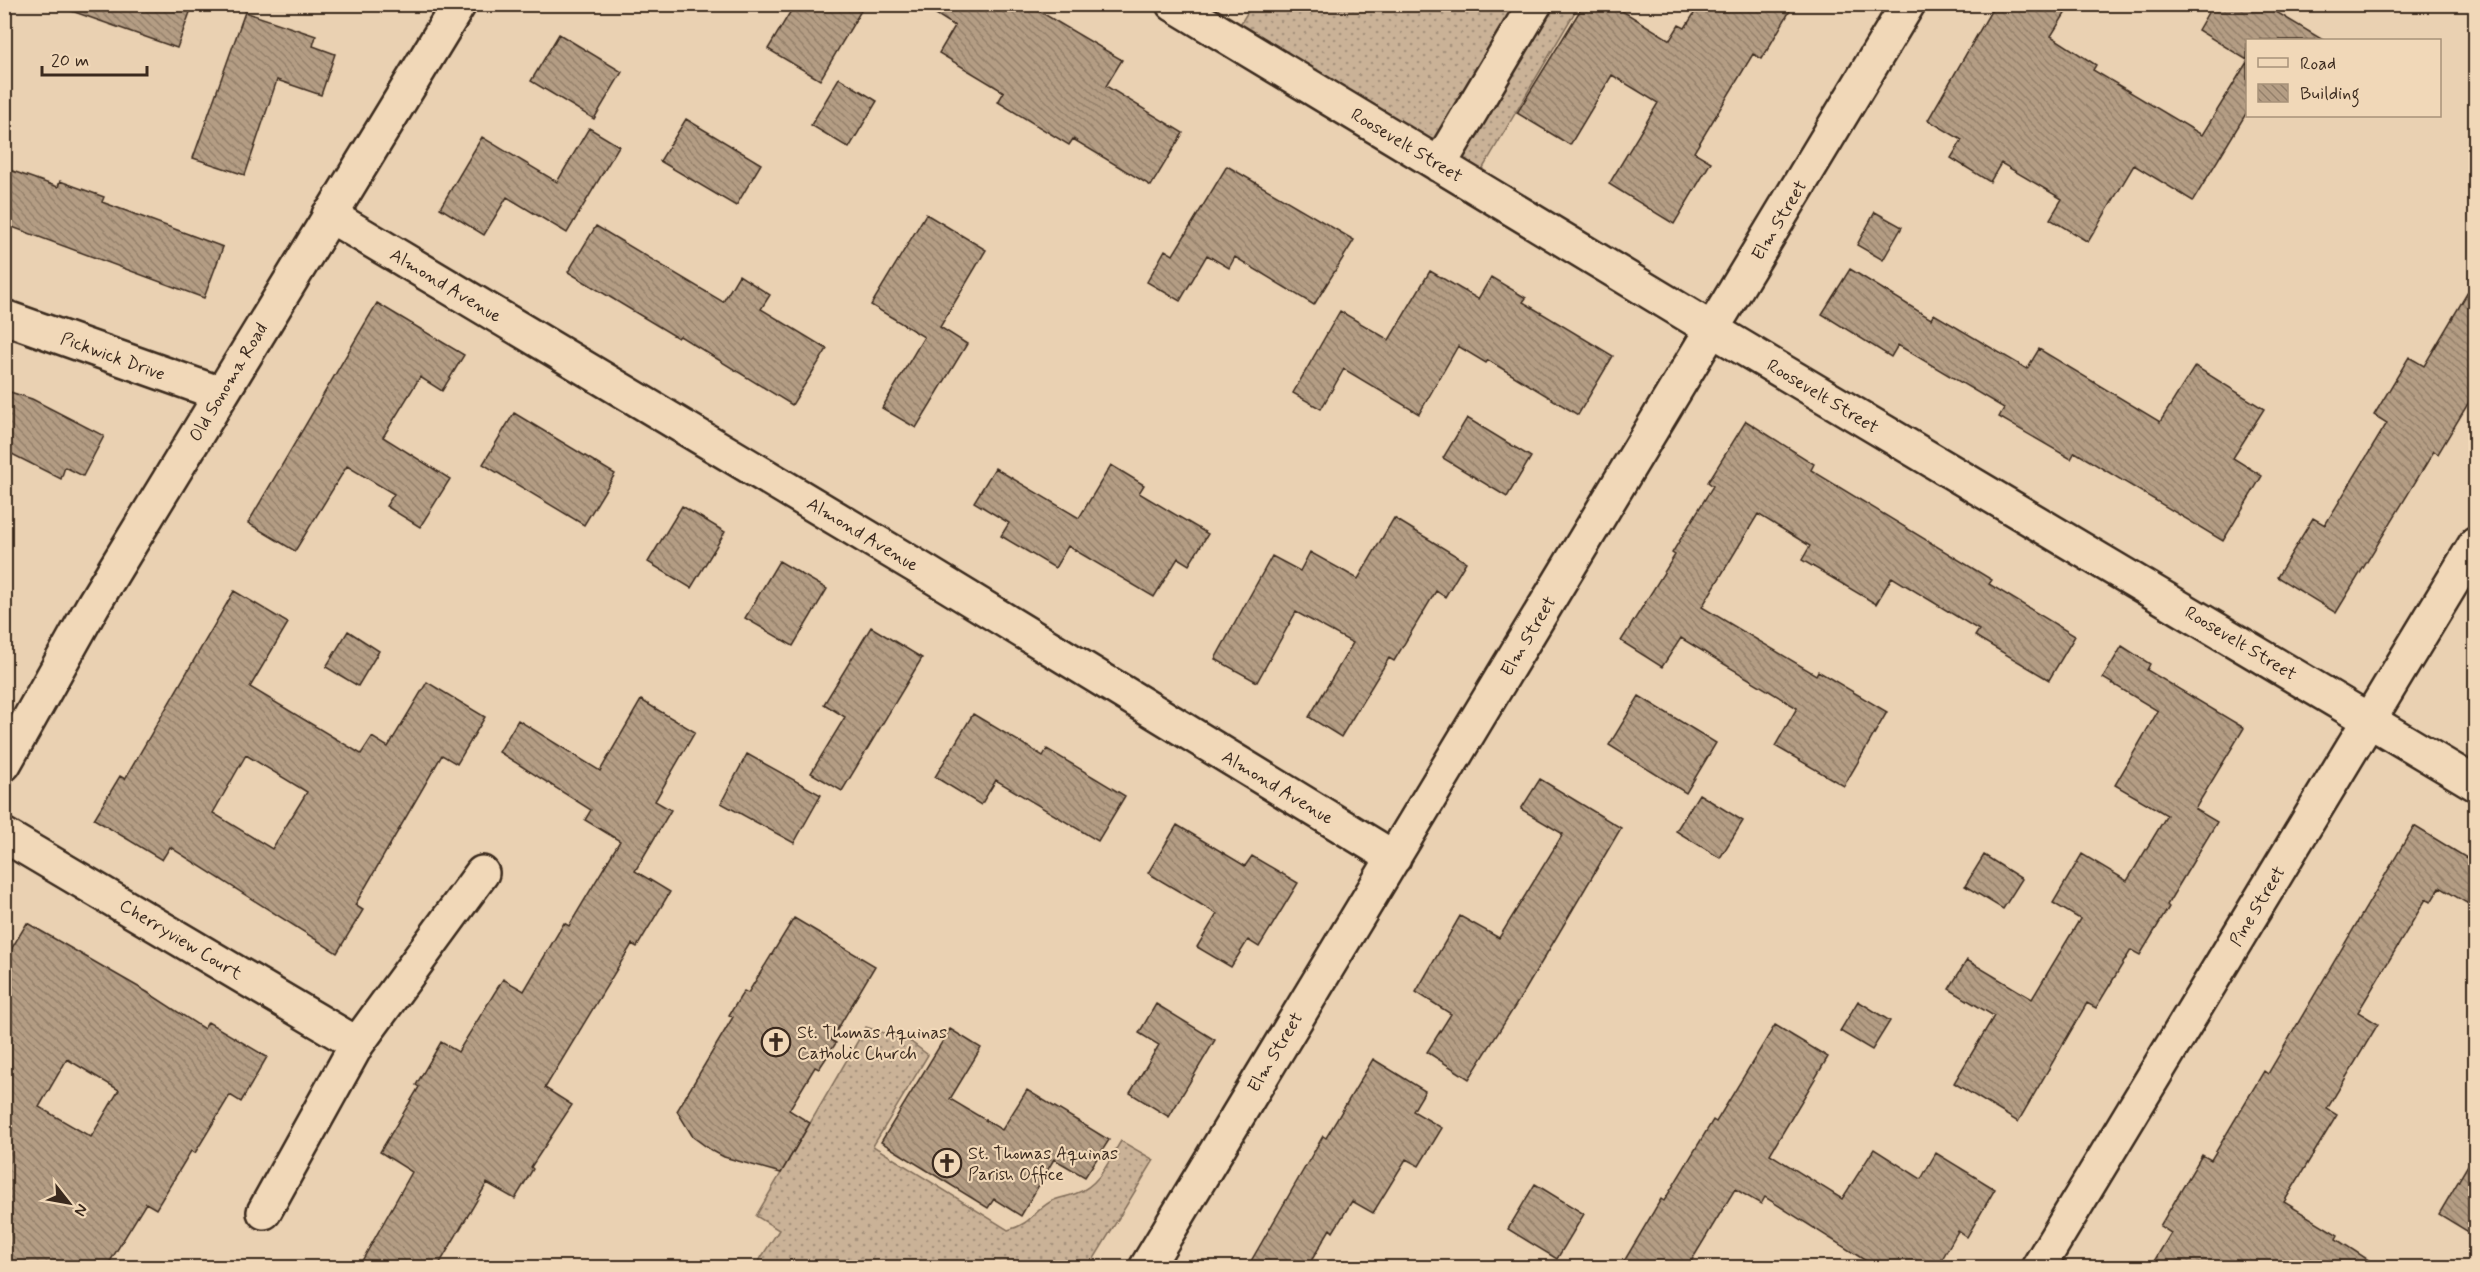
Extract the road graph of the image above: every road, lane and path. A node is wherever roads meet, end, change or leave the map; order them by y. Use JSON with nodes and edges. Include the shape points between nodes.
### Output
{"nodes":[{"id":1,"x":459,"y":4,"type":"edge"},
{"id":2,"x":1173,"y":4,"type":"edge"},
{"id":3,"x":1535,"y":4,"type":"edge"},
{"id":4,"x":1908,"y":4,"type":"edge"},
{"id":5,"x":1439,"y":165,"type":"junction"},
{"id":6,"x":329,"y":215,"type":"junction"},
{"id":7,"x":4,"y":317,"type":"edge"},
{"id":8,"x":1713,"y":330,"type":"junction"},
{"id":9,"x":221,"y":394,"type":"junction"},
{"id":10,"x":2475,"y":543,"type":"edge"},
{"id":11,"x":2370,"y":720,"type":"junction"},
{"id":12,"x":4,"y":764,"type":"edge"},
{"id":13,"x":2475,"y":784,"type":"edge"},
{"id":14,"x":4,"y":835,"type":"edge"},
{"id":15,"x":1394,"y":858,"type":"junction"},
{"id":16,"x":482,"y":873,"type":"dead end"},
{"id":17,"x":357,"y":1044,"type":"junction"},
{"id":18,"x":264,"y":1212,"type":"dead end"},
{"id":19,"x":1146,"y":1268,"type":"edge"},
{"id":20,"x":2038,"y":1268,"type":"edge"}],
"edges":[{"from":1,"to":6,"type":"street","name":"Old Sonoma Road"},
{"from":2,"to":5,"type":"street","name":"Roosevelt Street"},
{"from":3,"to":5,"type":"street"},
{"from":4,"to":8,"type":"street","name":"Elm Street"},
{"from":5,"to":8,"type":"street","name":"Roosevelt Street"},
{"from":6,"to":9,"type":"street","name":"Old Sonoma Road"},
{"from":6,"to":15,"type":"street","name":"Almond Avenue"},
{"from":7,"to":9,"type":"street","name":"Pickwick Drive"},
{"from":8,"to":11,"type":"street","name":"Roosevelt Street"},
{"from":8,"to":15,"type":"street","name":"Elm Street"},
{"from":9,"to":12,"type":"street","name":"Old Sonoma Road","via":[[93,605]]},
{"from":10,"to":11,"type":"street","name":"Pine Street"},
{"from":11,"to":13,"type":"street","name":"Roosevelt Street"},
{"from":11,"to":20,"type":"street","name":"Pine Street"},
{"from":14,"to":17,"type":"street","name":"Cherryview Court"},
{"from":15,"to":19,"type":"street","name":"Elm Street"},
{"from":16,"to":17,"type":"street"},
{"from":17,"to":18,"type":"street"}]}
